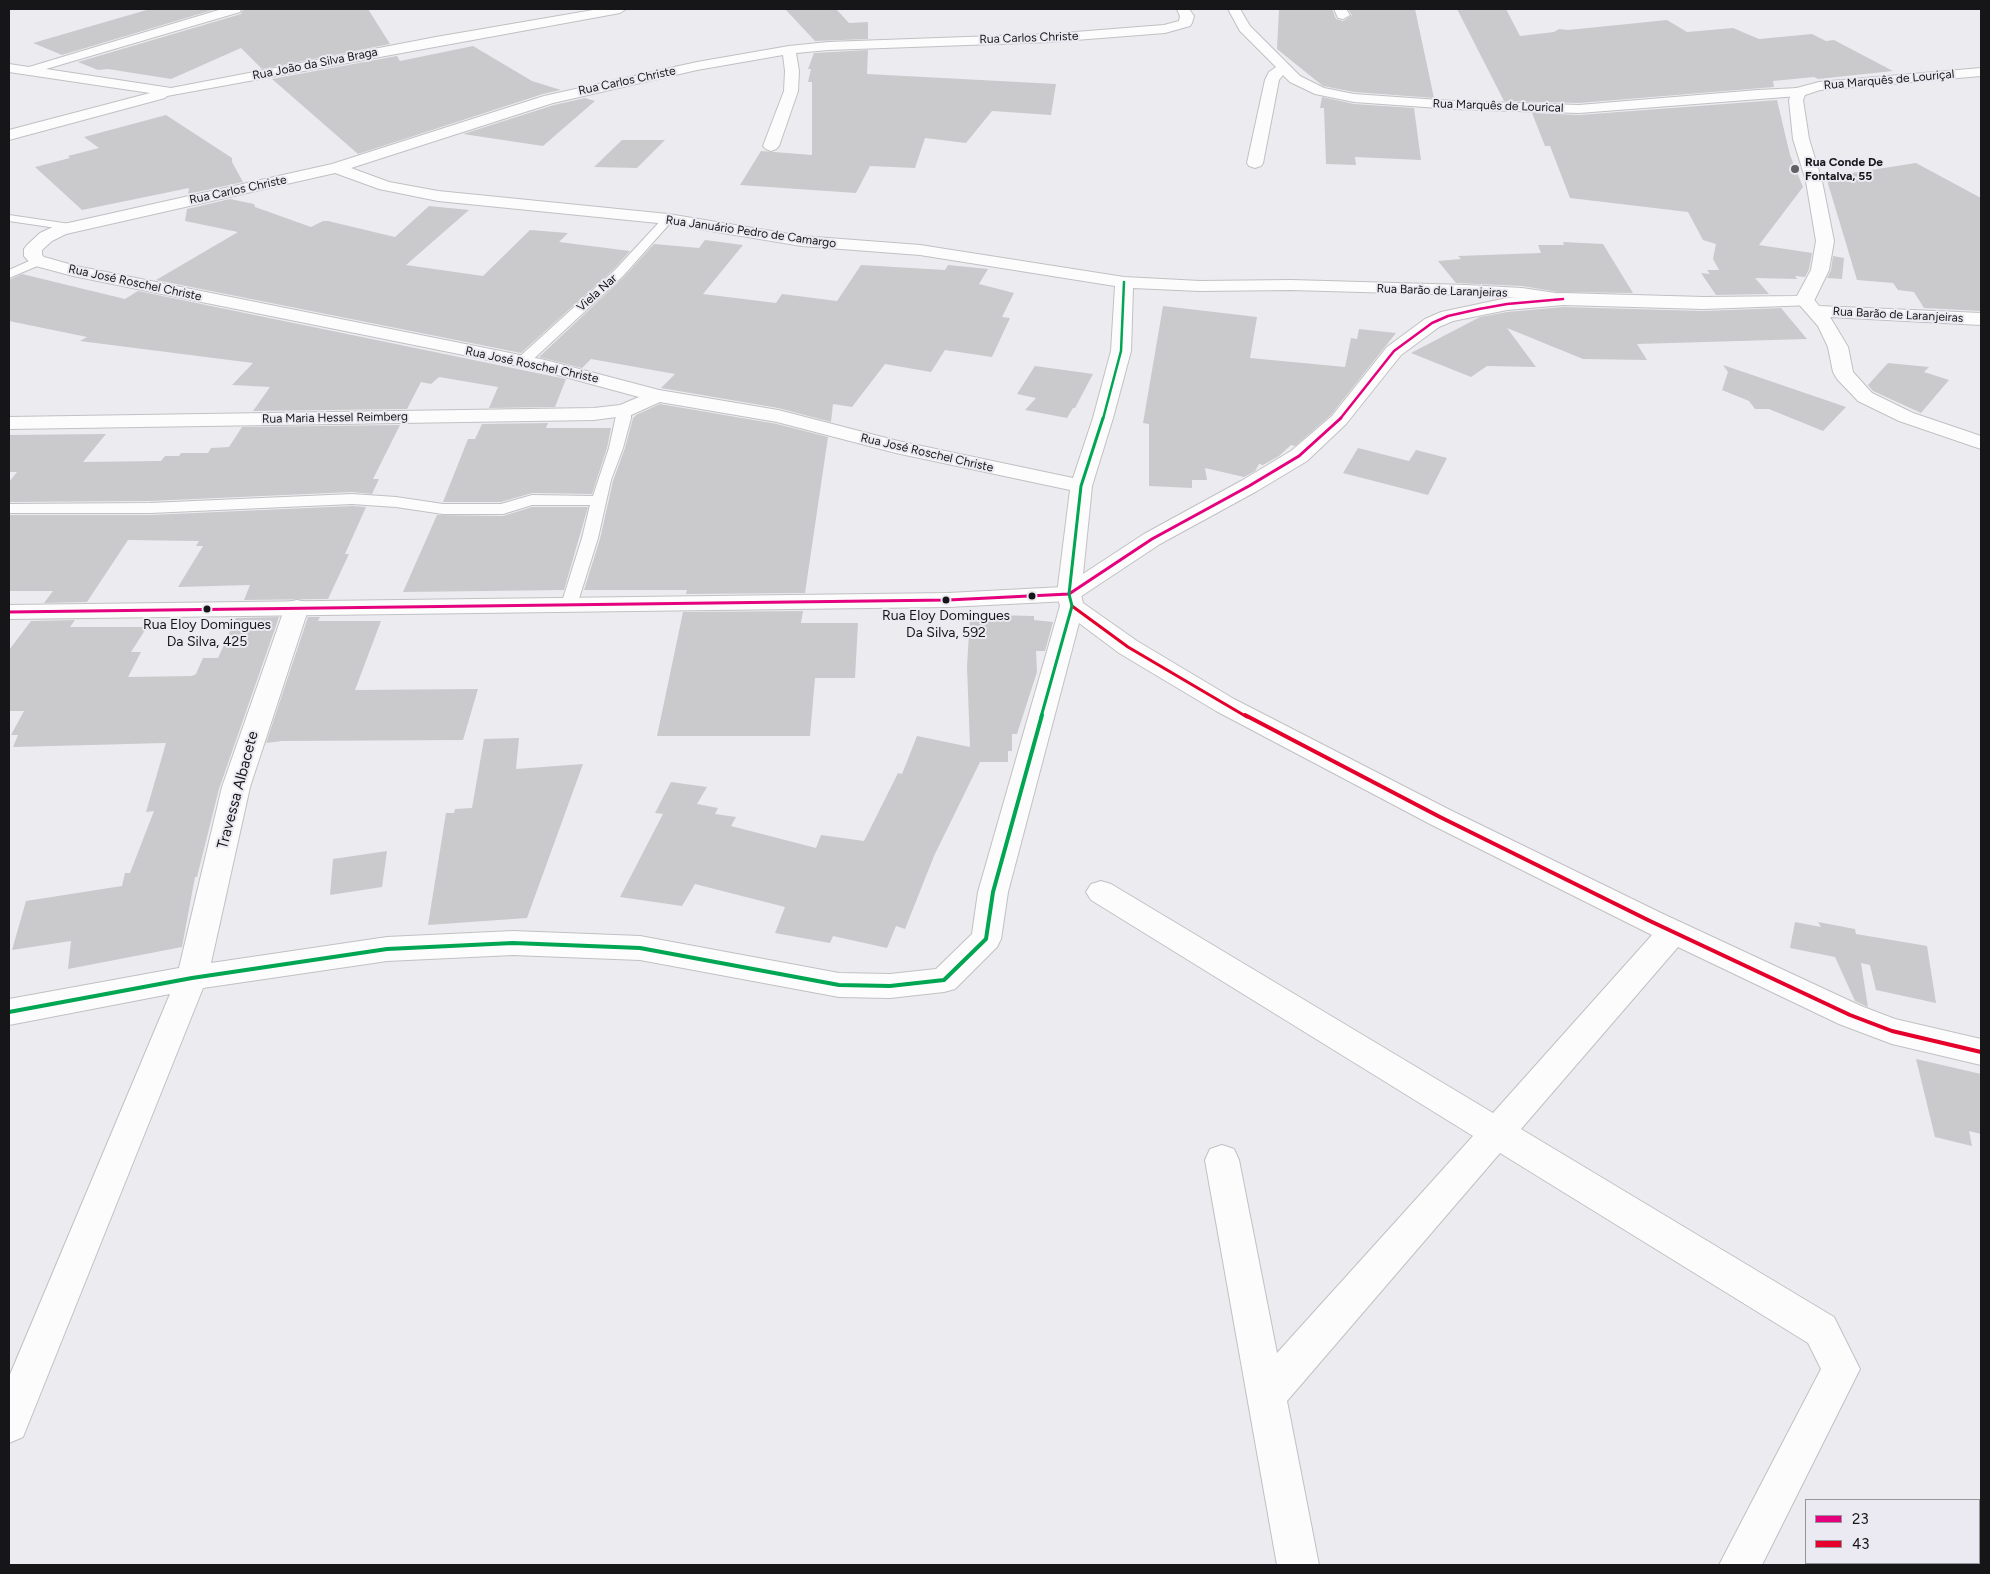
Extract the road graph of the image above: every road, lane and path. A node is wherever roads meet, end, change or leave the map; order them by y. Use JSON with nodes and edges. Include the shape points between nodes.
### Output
{"nodes":[{"id":1,"x":235,"y":9,"type":"edge"},
{"id":2,"x":555,"y":9,"type":"edge"},
{"id":3,"x":620,"y":9,"type":"edge"},
{"id":4,"x":1183,"y":9,"type":"edge"},
{"id":5,"x":1234,"y":9,"type":"edge"},
{"id":6,"x":567,"y":18,"type":"junction"},
{"id":7,"x":789,"y":50,"type":"junction"},
{"id":8,"x":1285,"y":67,"type":"junction"},
{"id":9,"x":9,"y":68,"type":"edge"},
{"id":10,"x":26,"y":71,"type":"junction"},
{"id":11,"x":1981,"y":72,"type":"edge"},
{"id":12,"x":172,"y":92,"type":"junction"},
{"id":13,"x":1798,"y":92,"type":"junction"},
{"id":14,"x":9,"y":135,"type":"edge"},
{"id":15,"x":770,"y":146,"type":"dead end"},
{"id":16,"x":1255,"y":162,"type":"dead end"},
{"id":17,"x":336,"y":168,"type":"junction"},
{"id":18,"x":9,"y":218,"type":"edge"},
{"id":19,"x":668,"y":219,"type":"junction"},
{"id":20,"x":70,"y":227,"type":"junction"},
{"id":21,"x":38,"y":261,"type":"junction"},
{"id":22,"x":9,"y":274,"type":"edge"},
{"id":23,"x":1124,"y":282,"type":"junction"},
{"id":24,"x":1259,"y":285,"type":"joint"},
{"id":25,"x":1563,"y":299,"type":"junction"},
{"id":26,"x":1810,"y":306,"type":"junction"},
{"id":27,"x":1981,"y":319,"type":"edge"},
{"id":28,"x":522,"y":362,"type":"junction"},
{"id":29,"x":658,"y":396,"type":"junction"},
{"id":30,"x":624,"y":411,"type":"junction"},
{"id":31,"x":9,"y":423,"type":"edge"},
{"id":32,"x":1981,"y":444,"type":"edge"},
{"id":33,"x":1081,"y":486,"type":"junction"},
{"id":34,"x":598,"y":501,"type":"junction"},
{"id":35,"x":9,"y":509,"type":"edge"},
{"id":36,"x":1070,"y":600,"type":"junction"},
{"id":37,"x":569,"y":605,"type":"junction"},
{"id":38,"x":297,"y":607,"type":"junction"},
{"id":39,"x":9,"y":612,"type":"edge"},
{"id":40,"x":1101,"y":892,"type":"dead end"},
{"id":41,"x":1673,"y":932,"type":"junction"},
{"id":42,"x":192,"y":978,"type":"junction"},
{"id":43,"x":9,"y":1012,"type":"edge"},
{"id":44,"x":1981,"y":1052,"type":"edge"},
{"id":45,"x":1496,"y":1132,"type":"junction"},
{"id":46,"x":1222,"y":1160,"type":"dead end"},
{"id":47,"x":1266,"y":1395,"type":"junction"},
{"id":48,"x":9,"y":1424,"type":"edge"},
{"id":49,"x":1298,"y":1565,"type":"edge"},
{"id":50,"x":1740,"y":1565,"type":"edge"}],
"edges":[{"from":1,"to":10,"type":"street"},
{"from":2,"to":6,"type":"street"},
{"from":3,"to":6,"type":"street","name":"Rua João da Silva Braga"},
{"from":4,"to":7,"type":"street","name":"Rua Carlos Christe","via":[[1185,23],[1165,29],[1050,38],[889,42]]},
{"from":5,"to":8,"type":"street","name":"Rua Marquês de Lourical","via":[[1245,28]]},
{"from":6,"to":12,"type":"street","name":"Rua João da Silva Braga"},
{"from":7,"to":15,"type":"street","via":[[791,91]]},
{"from":7,"to":17,"type":"street","name":"Rua Carlos Christe","via":[[560,96]]},
{"from":8,"to":13,"type":"street","name":"Rua Marquês de Lourical","via":[[1306,85],[1334,95],[1434,104],[1579,109]]},
{"from":8,"to":16,"type":"street","via":[[1272,80]]},
{"from":9,"to":10,"type":"street","name":"Rua João da Silva Braga"},
{"from":10,"to":12,"type":"street","name":"Rua João da Silva Braga"},
{"from":11,"to":13,"type":"street","name":"Rua Marquês de Louriçal","via":[[1819,86]]},
{"from":12,"to":14,"type":"street"},
{"from":13,"to":26,"type":"street","via":[[1796,100],[1801,139],[1814,181],[1825,241],[1820,270],[1807,294]]},
{"from":17,"to":19,"type":"street","name":"Rua Januário Pedro de Camargo","via":[[385,186],[438,196]]},
{"from":17,"to":20,"type":"street","name":"Rua Carlos Christe"},
{"from":18,"to":20,"type":"lane"},
{"from":19,"to":23,"type":"street","name":"Rua Januário Pedro de Camargo","via":[[802,241],[940,252]]},
{"from":19,"to":28,"type":"lane","name":"Viela Nar","via":[[620,273]]},
{"from":20,"to":21,"type":"street","via":[[39,242],[33,249],[33,256]]},
{"from":21,"to":22,"type":"lane"},
{"from":21,"to":28,"type":"street","name":"Rua José Roschel Christe"},
{"from":23,"to":24,"type":"street","name":"Rua Januário Pedro de Camargo"},
{"from":23,"to":33,"type":"street","via":[[1120,351]]},
{"from":24,"to":25,"type":"street","name":"Rua Barão de Laranjeiras","via":[[1466,290]]},
{"from":25,"to":26,"type":"street","name":"Rua Barão de Laranjeiras"},
{"from":25,"to":36,"type":"street","via":[[1479,309],[1432,323],[1394,351],[1339,420],[1299,456],[1152,539]]},
{"from":26,"to":27,"type":"street","name":"Rua Barão de Laranjeiras"},
{"from":26,"to":32,"type":"street","via":[[1826,324],[1838,347],[1847,380],[1866,397],[1906,417]]},
{"from":28,"to":29,"type":"street","name":"Rua José Roschel Christe"},
{"from":29,"to":30,"type":"street","name":"Rua Maria Hessel Reimberg"},
{"from":29,"to":33,"type":"street","name":"Rua José Roschel Christe","via":[[778,416],[896,447]]},
{"from":30,"to":31,"type":"street","name":"Rua Maria Hessel Reimberg","via":[[460,417]]},
{"from":30,"to":34,"type":"lane","via":[[616,448]]},
{"from":33,"to":36,"type":"street"},
{"from":34,"to":35,"type":"lane","via":[[532,500],[503,509],[443,509],[352,499],[150,508]]},
{"from":34,"to":37,"type":"lane"},
{"from":36,"to":37,"type":"street"},
{"from":36,"to":41,"type":"street","via":[[1128,647],[1225,705],[1440,818]]},
{"from":36,"to":42,"type":"street","via":[[993,892],[986,939],[944,980],[890,986],[839,985],[640,948],[513,942],[387,949]]},
{"from":37,"to":38,"type":"street"},
{"from":38,"to":39,"type":"street"},
{"from":38,"to":42,"type":"street","name":"Travessa Albacete","via":[[236,787]]},
{"from":40,"to":45,"type":"street"},
{"from":41,"to":44,"type":"street","via":[[1883,1028]]},
{"from":41,"to":45,"type":"street"},
{"from":42,"to":43,"type":"street"},
{"from":42,"to":48,"type":"street","name":"Travessa Albacete"},
{"from":45,"to":47,"type":"street"},
{"from":45,"to":50,"type":"street","via":[[1821,1330],[1841,1369]]},
{"from":46,"to":47,"type":"street"},
{"from":47,"to":49,"type":"street"}]}
